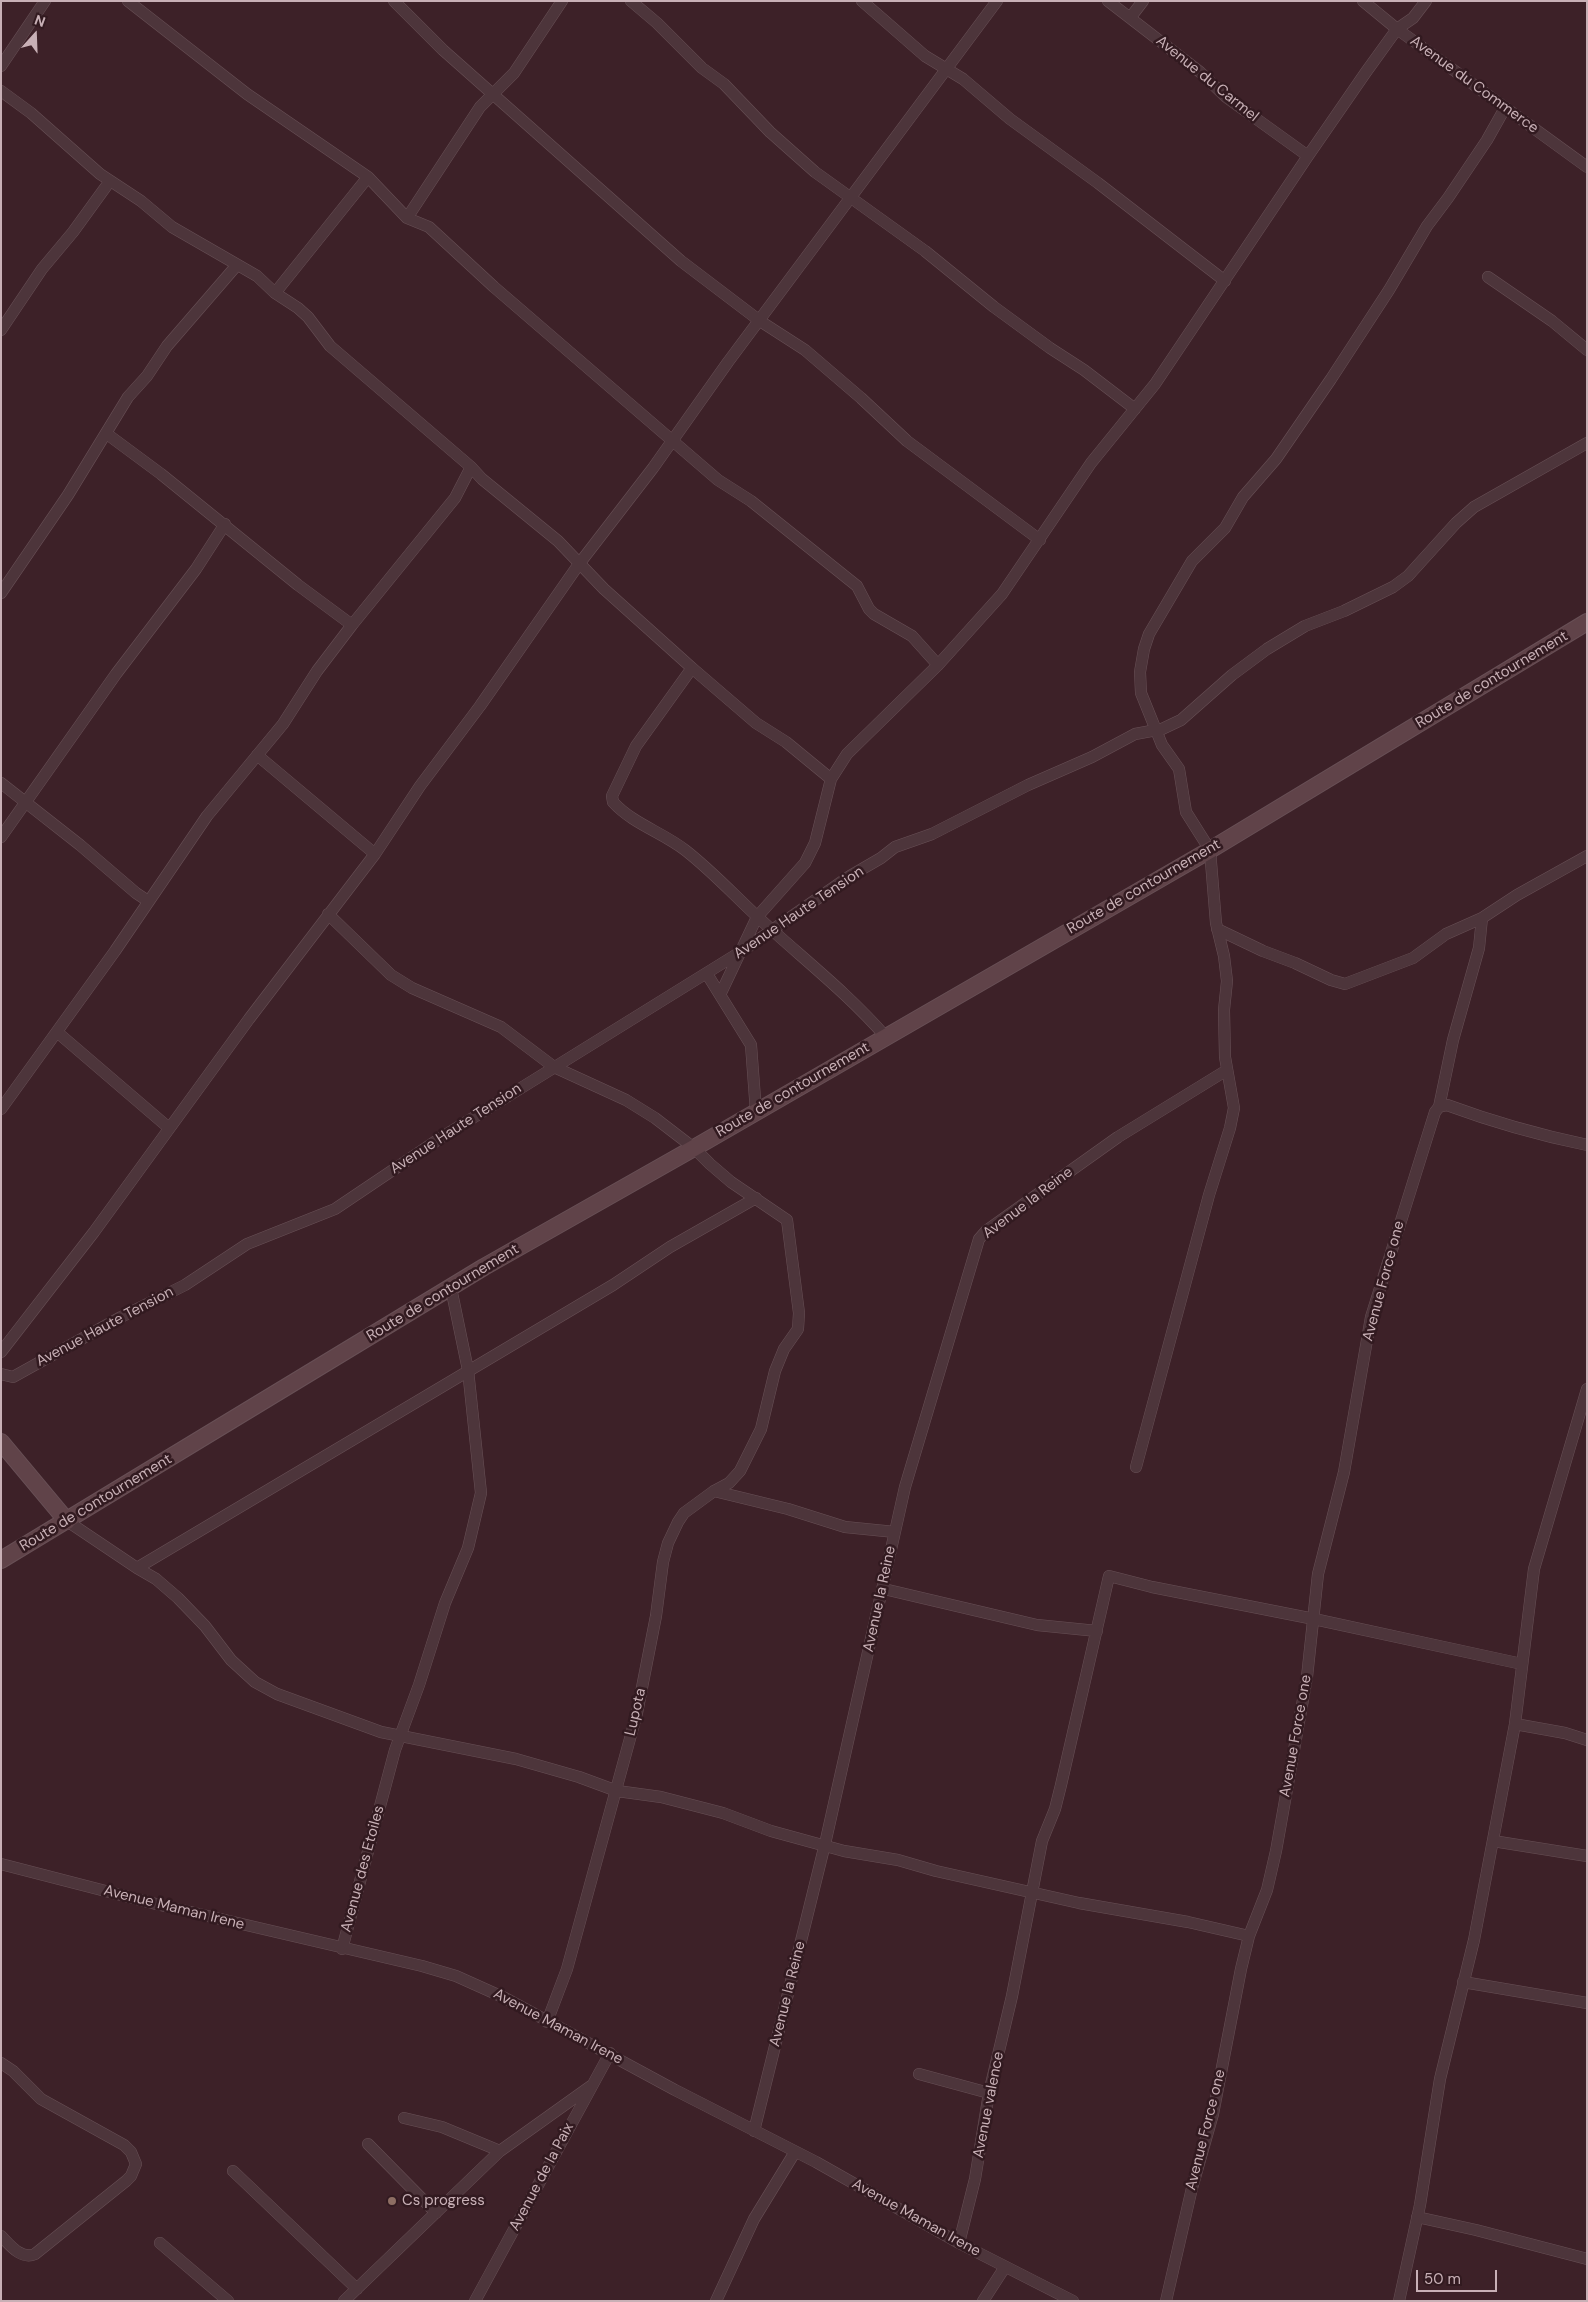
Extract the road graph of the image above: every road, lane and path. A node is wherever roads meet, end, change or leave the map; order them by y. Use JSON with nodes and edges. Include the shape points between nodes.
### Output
{"nodes":[{"id":1,"x":45,"y":1,"type":"edge"},
{"id":2,"x":128,"y":1,"type":"edge"},
{"id":3,"x":394,"y":1,"type":"edge"},
{"id":4,"x":562,"y":1,"type":"edge"},
{"id":5,"x":631,"y":1,"type":"edge"},
{"id":6,"x":862,"y":1,"type":"edge"},
{"id":7,"x":997,"y":1,"type":"edge"},
{"id":8,"x":1108,"y":1,"type":"edge"},
{"id":9,"x":1143,"y":1,"type":"edge"},
{"id":10,"x":1363,"y":1,"type":"edge"},
{"id":11,"x":1426,"y":1,"type":"edge"},
{"id":12,"x":1130,"y":18,"type":"junction"},
{"id":13,"x":1397,"y":29,"type":"junction"},
{"id":14,"x":1,"y":66,"type":"edge"},
{"id":15,"x":946,"y":69,"type":"junction"},
{"id":16,"x":1,"y":91,"type":"edge"},
{"id":17,"x":493,"y":94,"type":"junction"},
{"id":18,"x":1505,"y":108,"type":"junction"},
{"id":19,"x":1308,"y":156,"type":"junction"},
{"id":20,"x":1587,"y":167,"type":"edge"},
{"id":21,"x":368,"y":177,"type":"junction"},
{"id":22,"x":110,"y":181,"type":"junction"},
{"id":23,"x":850,"y":199,"type":"junction"},
{"id":24,"x":407,"y":218,"type":"junction"},
{"id":25,"x":237,"y":265,"type":"junction"},
{"id":26,"x":1488,"y":277,"type":"dead end"},
{"id":27,"x":1225,"y":281,"type":"junction"},
{"id":28,"x":275,"y":293,"type":"junction"},
{"id":29,"x":760,"y":321,"type":"junction"},
{"id":30,"x":1,"y":330,"type":"edge"},
{"id":31,"x":1587,"y":350,"type":"edge"},
{"id":32,"x":1135,"y":408,"type":"junction"},
{"id":33,"x":107,"y":434,"type":"junction"},
{"id":34,"x":672,"y":441,"type":"junction"},
{"id":35,"x":1587,"y":443,"type":"edge"},
{"id":36,"x":471,"y":467,"type":"junction"},
{"id":37,"x":225,"y":524,"type":"junction"},
{"id":38,"x":1040,"y":540,"type":"junction"},
{"id":39,"x":578,"y":564,"type":"junction"},
{"id":40,"x":1,"y":593,"type":"edge"},
{"id":41,"x":1587,"y":622,"type":"edge"},
{"id":42,"x":352,"y":625,"type":"junction"},
{"id":43,"x":938,"y":665,"type":"junction"},
{"id":44,"x":692,"y":668,"type":"junction"},
{"id":45,"x":1156,"y":730,"type":"junction"},
{"id":46,"x":257,"y":755,"type":"junction"},
{"id":47,"x":831,"y":779,"type":"junction"},
{"id":48,"x":1,"y":783,"type":"edge"},
{"id":49,"x":26,"y":803,"type":"junction"},
{"id":50,"x":1,"y":837,"type":"edge"},
{"id":51,"x":1210,"y":850,"type":"junction"},
{"id":52,"x":375,"y":854,"type":"junction"},
{"id":53,"x":1587,"y":856,"type":"edge"},
{"id":54,"x":148,"y":901,"type":"junction"},
{"id":55,"x":328,"y":914,"type":"junction"},
{"id":56,"x":757,"y":917,"type":"junction"},
{"id":57,"x":1482,"y":918,"type":"junction"},
{"id":58,"x":1217,"y":929,"type":"junction"},
{"id":59,"x":772,"y":930,"type":"junction"},
{"id":60,"x":742,"y":951,"type":"junction"},
{"id":61,"x":707,"y":974,"type":"junction"},
{"id":62,"x":720,"y":995,"type":"junction"},
{"id":63,"x":57,"y":1032,"type":"junction"},
{"id":64,"x":885,"y":1036,"type":"junction"},
{"id":65,"x":554,"y":1067,"type":"junction"},
{"id":66,"x":1227,"y":1070,"type":"junction"},
{"id":67,"x":1439,"y":1107,"type":"junction"},
{"id":68,"x":1,"y":1110,"type":"edge"},
{"id":69,"x":756,"y":1112,"type":"junction"},
{"id":70,"x":169,"y":1128,"type":"junction"},
{"id":71,"x":1587,"y":1145,"type":"edge"},
{"id":72,"x":694,"y":1148,"type":"junction"},
{"id":73,"x":756,"y":1198,"type":"junction"},
{"id":74,"x":451,"y":1288,"type":"junction"},
{"id":75,"x":1,"y":1352,"type":"edge"},
{"id":76,"x":468,"y":1370,"type":"junction"},
{"id":77,"x":1,"y":1374,"type":"edge"},
{"id":78,"x":1587,"y":1390,"type":"edge"},
{"id":79,"x":1,"y":1442,"type":"edge"},
{"id":80,"x":1136,"y":1467,"type":"dead end"},
{"id":81,"x":714,"y":1491,"type":"junction"},
{"id":82,"x":67,"y":1521,"type":"junction"},
{"id":83,"x":895,"y":1532,"type":"junction"},
{"id":84,"x":1,"y":1560,"type":"edge"},
{"id":85,"x":136,"y":1568,"type":"junction"},
{"id":86,"x":884,"y":1589,"type":"junction"},
{"id":87,"x":1314,"y":1619,"type":"junction"},
{"id":88,"x":1097,"y":1631,"type":"junction"},
{"id":89,"x":1522,"y":1664,"type":"junction"},
{"id":90,"x":1515,"y":1724,"type":"junction"},
{"id":91,"x":400,"y":1736,"type":"junction"},
{"id":92,"x":1587,"y":1740,"type":"edge"},
{"id":93,"x":617,"y":1791,"type":"junction"},
{"id":94,"x":1493,"y":1841,"type":"junction"},
{"id":95,"x":825,"y":1844,"type":"junction"},
{"id":96,"x":1587,"y":1856,"type":"edge"},
{"id":97,"x":1,"y":1864,"type":"edge"},
{"id":98,"x":1033,"y":1893,"type":"junction"},
{"id":99,"x":1249,"y":1936,"type":"junction"},
{"id":100,"x":342,"y":1949,"type":"junction"},
{"id":101,"x":1463,"y":1982,"type":"junction"},
{"id":102,"x":1587,"y":2003,"type":"edge"},
{"id":103,"x":547,"y":2022,"type":"junction"},
{"id":104,"x":610,"y":2053,"type":"junction"},
{"id":105,"x":1,"y":2063,"type":"edge"},
{"id":106,"x":919,"y":2074,"type":"dead end"},
{"id":107,"x":591,"y":2086,"type":"junction"},
{"id":108,"x":989,"y":2093,"type":"junction"},
{"id":109,"x":404,"y":2118,"type":"dead end"},
{"id":110,"x":754,"y":2131,"type":"junction"},
{"id":111,"x":368,"y":2144,"type":"dead end"},
{"id":112,"x":500,"y":2150,"type":"junction"},
{"id":113,"x":795,"y":2152,"type":"junction"},
{"id":114,"x":233,"y":2171,"type":"dead end"},
{"id":115,"x":436,"y":2213,"type":"junction"},
{"id":116,"x":1417,"y":2217,"type":"junction"},
{"id":117,"x":1,"y":2236,"type":"edge"},
{"id":118,"x":160,"y":2243,"type":"dead end"},
{"id":119,"x":960,"y":2243,"type":"junction"},
{"id":120,"x":1587,"y":2259,"type":"edge"},
{"id":121,"x":1005,"y":2267,"type":"junction"},
{"id":122,"x":356,"y":2289,"type":"junction"},
{"id":123,"x":228,"y":2301,"type":"edge"},
{"id":124,"x":344,"y":2301,"type":"edge"},
{"id":125,"x":475,"y":2301,"type":"edge"},
{"id":126,"x":716,"y":2301,"type":"edge"},
{"id":127,"x":983,"y":2301,"type":"edge"},
{"id":128,"x":1073,"y":2301,"type":"edge"},
{"id":129,"x":1166,"y":2301,"type":"edge"},
{"id":130,"x":1399,"y":2301,"type":"edge"}],
"edges":[{"from":1,"to":14,"type":"street"},
{"from":2,"to":21,"type":"street","via":[[247,94]]},
{"from":3,"to":17,"type":"street"},
{"from":4,"to":17,"type":"street","via":[[514,72]]},
{"from":5,"to":23,"type":"street","via":[[702,68],[724,84],[770,132]]},
{"from":6,"to":15,"type":"street","via":[[905,41]]},
{"from":7,"to":15,"type":"street"},
{"from":8,"to":12,"type":"street","name":"Avenue du Carmel"},
{"from":9,"to":12,"type":"street"},
{"from":10,"to":13,"type":"street","name":"Avenue du Commerce"},
{"from":11,"to":13,"type":"street","via":[[1413,18]]},
{"from":12,"to":19,"type":"street","name":"Avenue du Carmel","via":[[1200,72],[1226,97]]},
{"from":13,"to":18,"type":"street","name":"Avenue du Commerce"},
{"from":13,"to":19,"type":"street"},
{"from":15,"to":23,"type":"street"},
{"from":15,"to":27,"type":"street"},
{"from":16,"to":22,"type":"street"},
{"from":17,"to":24,"type":"street","via":[[480,107]]},
{"from":17,"to":29,"type":"street","via":[[681,261]]},
{"from":18,"to":20,"type":"street","name":"Avenue du Commerce"},
{"from":18,"to":45,"type":"street","via":[[1331,380],[1276,458],[1243,497],[1225,528],[1192,561],[1148,634],[1140,672],[1141,693]]},
{"from":19,"to":27,"type":"street"},
{"from":21,"to":24,"type":"street"},
{"from":21,"to":28,"type":"street"},
{"from":22,"to":25,"type":"street","via":[[178,231]]},
{"from":22,"to":30,"type":"street","via":[[42,269]]},
{"from":23,"to":29,"type":"street"},
{"from":23,"to":32,"type":"street"},
{"from":24,"to":34,"type":"street","via":[[429,226],[494,287]]},
{"from":25,"to":28,"type":"street","via":[[257,276]]},
{"from":25,"to":33,"type":"street","via":[[167,346],[128,397]]},
{"from":26,"to":31,"type":"street","via":[[1552,320]]},
{"from":27,"to":32,"type":"street"},
{"from":28,"to":36,"type":"street","via":[[298,308],[330,346]]},
{"from":29,"to":34,"type":"street"},
{"from":29,"to":38,"type":"street","via":[[795,342],[906,441]]},
{"from":32,"to":38,"type":"street","via":[[1091,463]]},
{"from":33,"to":37,"type":"street"},
{"from":33,"to":40,"type":"street"},
{"from":34,"to":39,"type":"street"},
{"from":34,"to":43,"type":"street","via":[[857,586],[868,609],[912,636]]},
{"from":35,"to":45,"type":"street","name":"Avenue Haute Tension","via":[[1474,507],[1401,581],[1281,639],[1247,663],[1194,712]]},
{"from":36,"to":39,"type":"street","via":[[558,541]]},
{"from":36,"to":42,"type":"street","via":[[454,498]]},
{"from":37,"to":42,"type":"street"},
{"from":37,"to":49,"type":"street","via":[[198,567],[116,674]]},
{"from":38,"to":43,"type":"street","via":[[996,601]]},
{"from":39,"to":44,"type":"street"},
{"from":39,"to":52,"type":"street"},
{"from":41,"to":51,"type":"street","name":"Route de contournement"},
{"from":42,"to":46,"type":"street","via":[[283,724]]},
{"from":43,"to":47,"type":"street","via":[[847,754]]},
{"from":44,"to":47,"type":"street","via":[[756,723],[786,742]]},
{"from":44,"to":56,"type":"street","via":[[627,760],[612,800],[639,823],[684,849]]},
{"from":45,"to":51,"type":"street","via":[[1179,770],[1186,812]]},
{"from":45,"to":59,"type":"street","name":"Avenue Haute Tension","via":[[1135,734],[932,834],[902,844]]},
{"from":46,"to":52,"type":"street"},
{"from":46,"to":54,"type":"street","via":[[207,816]]},
{"from":47,"to":56,"type":"street","via":[[815,843],[805,862]]},
{"from":48,"to":49,"type":"street"},
{"from":49,"to":50,"type":"street"},
{"from":49,"to":54,"type":"street"},
{"from":51,"to":58,"type":"street"},
{"from":51,"to":64,"type":"street","name":"Route de contournement"},
{"from":52,"to":55,"type":"street"},
{"from":53,"to":57,"type":"street","via":[[1517,894]]},
{"from":54,"to":63,"type":"street"},
{"from":55,"to":65,"type":"street","name":"Lupota","via":[[391,975],[412,988],[501,1027]]},
{"from":55,"to":70,"type":"street"},
{"from":56,"to":59,"type":"street"},
{"from":56,"to":60,"type":"street"},
{"from":57,"to":58,"type":"street","via":[[1446,934],[1413,958],[1345,984]]},
{"from":57,"to":67,"type":"street","name":"Avenue Force one","via":[[1479,948],[1453,1040]]},
{"from":58,"to":66,"type":"street","via":[[1227,981],[1224,1010]]},
{"from":59,"to":60,"type":"street","name":"Avenue Haute Tension"},
{"from":59,"to":64,"type":"street","via":[[861,1008]]},
{"from":60,"to":61,"type":"street","name":"Avenue Haute Tension"},
{"from":60,"to":62,"type":"street"},
{"from":61,"to":62,"type":"street"},
{"from":61,"to":65,"type":"street","name":"Avenue Haute Tension"},
{"from":62,"to":69,"type":"street","via":[[751,1045]]},
{"from":63,"to":68,"type":"street"},
{"from":63,"to":70,"type":"street"},
{"from":64,"to":69,"type":"street","name":"Route de contournement"},
{"from":65,"to":72,"type":"street","name":"Lupota","via":[[626,1100]]},
{"from":65,"to":77,"type":"street","name":"Avenue Haute Tension","via":[[336,1209],[247,1244],[185,1285],[13,1377]]},
{"from":66,"to":80,"type":"street","via":[[1234,1108],[1230,1128]]},
{"from":66,"to":83,"type":"street","name":"Avenue la Reine","via":[[1118,1138],[979,1239],[905,1487]]},
{"from":67,"to":71,"type":"street","via":[[1447,1105],[1527,1132]]},
{"from":67,"to":87,"type":"street","name":"Avenue Force one","via":[[1416,1170],[1372,1317],[1344,1472],[1318,1574]]},
{"from":69,"to":72,"type":"street","name":"Route de contournement"},
{"from":70,"to":75,"type":"street"},
{"from":72,"to":73,"type":"street","name":"Lupota","via":[[724,1176]]},
{"from":72,"to":74,"type":"street","name":"Route de contournement","via":[[484,1266]]},
{"from":73,"to":76,"type":"street"},
{"from":73,"to":81,"type":"street","name":"Lupota","via":[[787,1220],[800,1313],[798,1329],[784,1349],[775,1371],[761,1429],[740,1471]]},
{"from":74,"to":76,"type":"street","name":"Avenue des Etoiles"},
{"from":74,"to":82,"type":"street","name":"Route de contournement"},
{"from":76,"to":85,"type":"street"},
{"from":76,"to":91,"type":"street","name":"Avenue des Etoiles","via":[[481,1493],[468,1548],[445,1603]]},
{"from":78,"to":89,"type":"street","via":[[1534,1569]]},
{"from":79,"to":82,"type":"street"},
{"from":81,"to":83,"type":"street","via":[[788,1509],[845,1528]]},
{"from":81,"to":93,"type":"street","name":"Lupota","via":[[684,1513],[668,1543],[637,1714]]},
{"from":82,"to":84,"type":"street","name":"Route de contournement"},
{"from":82,"to":85,"type":"street"},
{"from":83,"to":86,"type":"street","name":"Avenue la Reine"},
{"from":85,"to":91,"type":"street","via":[[156,1579],[178,1598],[231,1660],[255,1682],[314,1708]]},
{"from":86,"to":88,"type":"street","via":[[1037,1625]]},
{"from":86,"to":95,"type":"street","name":"Avenue la Reine"},
{"from":87,"to":88,"type":"street","name":"Avenue valence","via":[[1109,1576]]},
{"from":87,"to":89,"type":"street"},
{"from":87,"to":99,"type":"street","name":"Avenue Force one","via":[[1276,1851],[1268,1890]]},
{"from":88,"to":98,"type":"street","name":"Avenue valence","via":[[1055,1809],[1042,1841]]},
{"from":89,"to":90,"type":"street"},
{"from":90,"to":92,"type":"street"},
{"from":90,"to":94,"type":"street"},
{"from":91,"to":93,"type":"street","via":[[516,1759]]},
{"from":91,"to":100,"type":"street","name":"Avenue des Etoiles"},
{"from":93,"to":95,"type":"street","via":[[647,1794],[698,1806],[771,1831]]},
{"from":93,"to":103,"type":"street","name":"Lupota","via":[[567,1970]]},
{"from":94,"to":96,"type":"street"},
{"from":94,"to":101,"type":"street"},
{"from":95,"to":98,"type":"street"},
{"from":95,"to":110,"type":"street","name":"Avenue la Reine"},
{"from":97,"to":100,"type":"street","name":"Avenue Maman Irene"},
{"from":98,"to":99,"type":"street"},
{"from":98,"to":108,"type":"street","name":"Avenue valence"},
{"from":99,"to":129,"type":"street","name":"Avenue Force one","via":[[1213,2114]]},
{"from":100,"to":103,"type":"street","name":"Avenue Maman Irene","via":[[456,1976]]},
{"from":101,"to":102,"type":"street"},
{"from":101,"to":116,"type":"street","via":[[1440,2079]]},
{"from":103,"to":104,"type":"street","name":"Avenue Maman Irene"},
{"from":104,"to":107,"type":"street","name":"Avenue de la Paix"},
{"from":104,"to":110,"type":"street","name":"Avenue Maman Irene"},
{"from":105,"to":117,"type":"street","via":[[41,2099],[124,2145],[136,2164],[126,2181],[35,2254],[23,2254]]},
{"from":106,"to":108,"type":"street"},
{"from":107,"to":112,"type":"street"},
{"from":107,"to":125,"type":"street","name":"Avenue de la Paix"},
{"from":108,"to":119,"type":"street","name":"Avenue valence","via":[[975,2179]]},
{"from":109,"to":112,"type":"street","via":[[442,2127]]},
{"from":110,"to":113,"type":"street","name":"Avenue Maman Irene"},
{"from":111,"to":115,"type":"street"},
{"from":112,"to":115,"type":"street"},
{"from":113,"to":119,"type":"street","name":"Avenue Maman Irene"},
{"from":113,"to":126,"type":"street","via":[[754,2219]]},
{"from":114,"to":122,"type":"street"},
{"from":115,"to":122,"type":"street"},
{"from":116,"to":120,"type":"street"},
{"from":116,"to":130,"type":"street"},
{"from":118,"to":123,"type":"street"},
{"from":119,"to":121,"type":"street","name":"Avenue Maman Irene"},
{"from":121,"to":127,"type":"street"},
{"from":121,"to":128,"type":"street","name":"Avenue Maman Irene"},
{"from":122,"to":124,"type":"street"}]}
